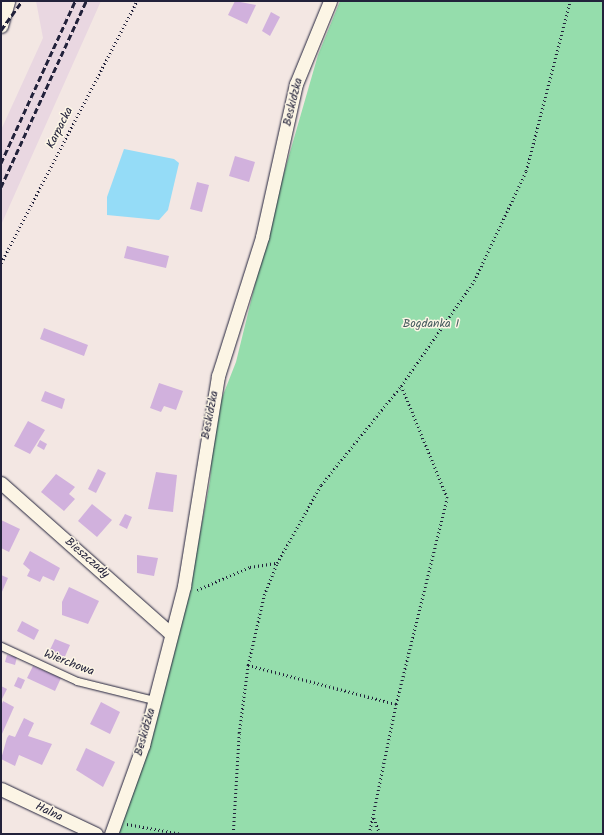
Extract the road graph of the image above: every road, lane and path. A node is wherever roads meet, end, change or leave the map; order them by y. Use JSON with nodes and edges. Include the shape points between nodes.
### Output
{"nodes":[{"id":1,"x":8,"y":1,"type":"edge"},
{"id":2,"x":136,"y":1,"type":"edge"},
{"id":3,"x":330,"y":1,"type":"edge"},
{"id":4,"x":570,"y":1,"type":"edge"},
{"id":5,"x":1,"y":26,"type":"edge"},
{"id":6,"x":1,"y":263,"type":"edge"},
{"id":7,"x":401,"y":386,"type":"junction"},
{"id":8,"x":1,"y":483,"type":"edge"},
{"id":9,"x":277,"y":563,"type":"junction"},
{"id":10,"x":184,"y":586,"type":"junction"},
{"id":11,"x":171,"y":634,"type":"junction"},
{"id":12,"x":1,"y":646,"type":"edge"},
{"id":13,"x":248,"y":665,"type":"junction"},
{"id":14,"x":154,"y":700,"type":"junction"},
{"id":15,"x":396,"y":704,"type":"junction"},
{"id":16,"x":1,"y":789,"type":"edge"},
{"id":17,"x":374,"y":817,"type":"junction"},
{"id":18,"x":113,"y":829,"type":"edge"},
{"id":19,"x":96,"y":834,"type":"edge"},
{"id":20,"x":182,"y":834,"type":"edge"},
{"id":21,"x":233,"y":834,"type":"edge"},
{"id":22,"x":369,"y":834,"type":"edge"},
{"id":23,"x":380,"y":834,"type":"edge"}],
"edges":[{"from":1,"to":5,"type":"street"},
{"from":2,"to":6,"type":"path","name":"Karpacka"},
{"from":3,"to":10,"type":"street","name":"Beskidzka","via":[[296,84],[262,237],[218,376]]},
{"from":4,"to":7,"type":"path","via":[[526,171],[474,280]]},
{"from":7,"to":9,"type":"path","via":[[321,486]]},
{"from":7,"to":15,"type":"path","via":[[447,498]]},
{"from":8,"to":11,"type":"street","name":"Bieszczady"},
{"from":9,"to":10,"type":"path","via":[[250,567],[200,590]]},
{"from":9,"to":13,"type":"path","via":[[264,595]]},
{"from":10,"to":11,"type":"street","name":"Beskidzka"},
{"from":11,"to":14,"type":"street","name":"Beskidzka"},
{"from":12,"to":14,"type":"lane","name":"Wierchowa","via":[[77,681]]},
{"from":13,"to":15,"type":"path"},
{"from":13,"to":21,"type":"path","via":[[239,733]]},
{"from":14,"to":18,"type":"street","name":"Beskidzka"},
{"from":15,"to":17,"type":"path"},
{"from":16,"to":19,"type":"street","name":"Halna"},
{"from":17,"to":22,"type":"path"},
{"from":17,"to":23,"type":"path"},
{"from":18,"to":20,"type":"path"}]}
